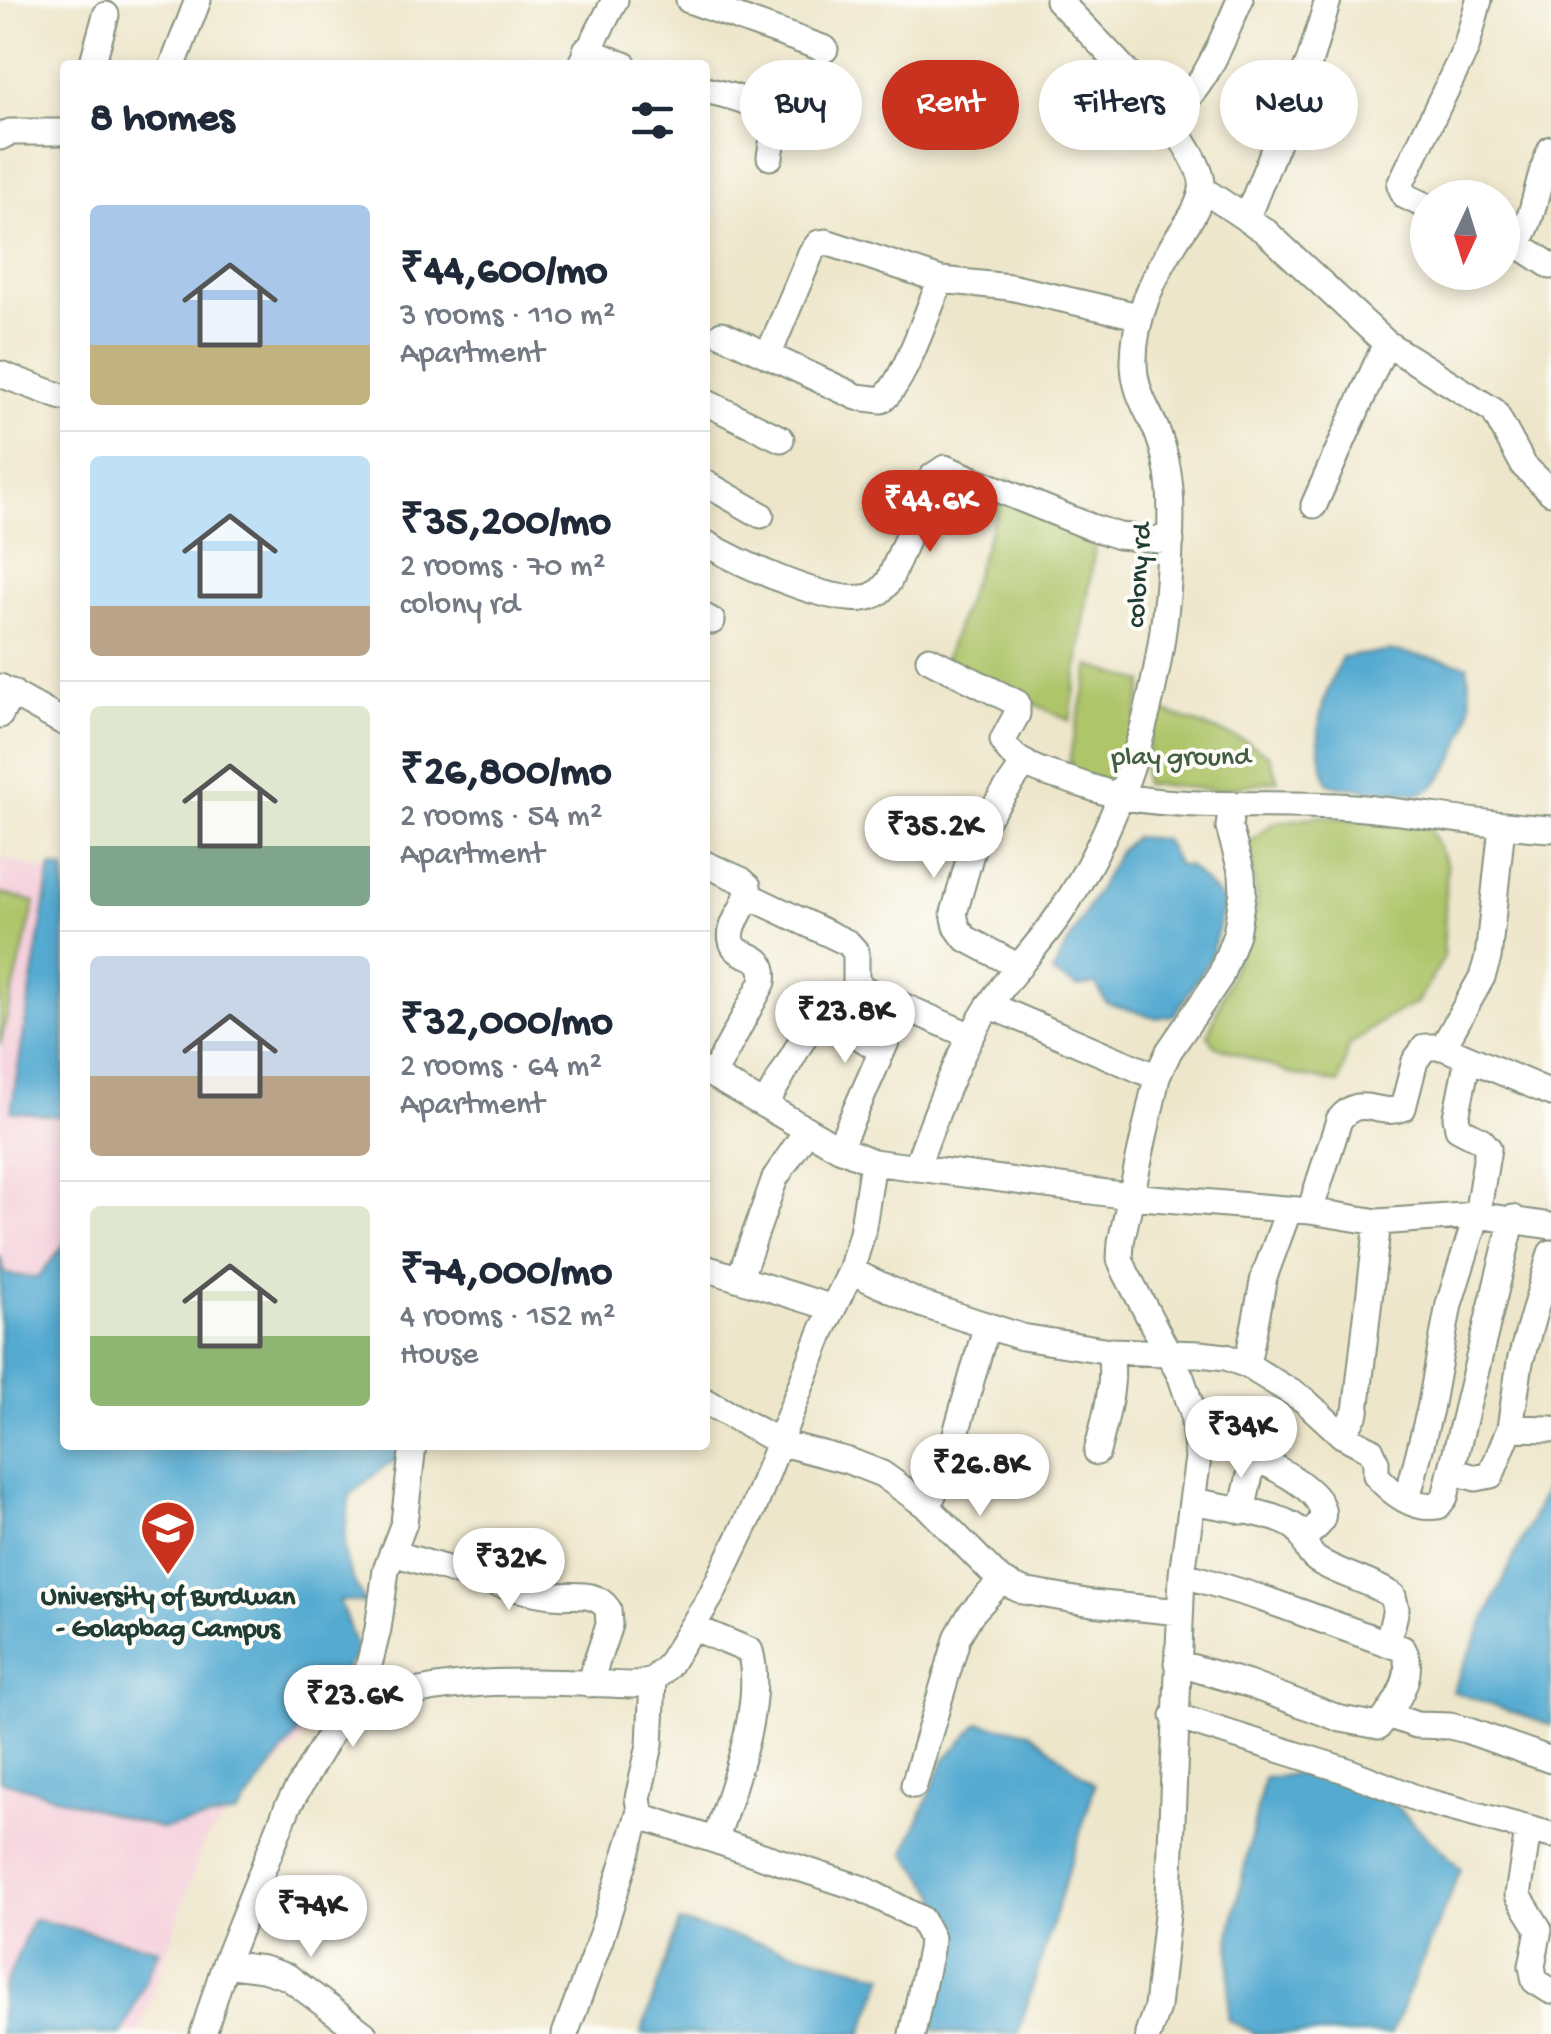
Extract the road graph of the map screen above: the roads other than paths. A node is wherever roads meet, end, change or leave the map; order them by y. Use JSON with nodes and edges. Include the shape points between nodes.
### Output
{"nodes":[{"id":1,"x":198,"y":0,"type":"edge"},
{"id":2,"x":614,"y":0,"type":"edge"},
{"id":3,"x":689,"y":0,"type":"edge"},
{"id":4,"x":1058,"y":0,"type":"edge"},
{"id":5,"x":1240,"y":0,"type":"edge"},
{"id":6,"x":1328,"y":0,"type":"edge"},
{"id":7,"x":1480,"y":0,"type":"edge"},
{"id":8,"x":106,"y":15,"type":"dead end"},
{"id":9,"x":826,"y":48,"type":"dead end"},
{"id":10,"x":583,"y":57,"type":"edge"},
{"id":11,"x":93,"y":60,"type":"edge"},
{"id":12,"x":175,"y":60,"type":"edge"},
{"id":13,"x":1113,"y":60,"type":"edge"},
{"id":14,"x":1200,"y":84,"type":"edge"},
{"id":15,"x":710,"y":92,"type":"edge"},
{"id":16,"x":60,"y":132,"type":"edge"},
{"id":17,"x":0,"y":137,"type":"edge"},
{"id":18,"x":1188,"y":150,"type":"edge"},
{"id":19,"x":1551,"y":150,"type":"edge"},
{"id":20,"x":770,"y":158,"type":"dead end"},
{"id":21,"x":1202,"y":189,"type":"junction"},
{"id":22,"x":1410,"y":198,"type":"edge"},
{"id":23,"x":1247,"y":217,"type":"junction"},
{"id":24,"x":1520,"y":228,"type":"edge"},
{"id":25,"x":1520,"y":244,"type":"edge"},
{"id":26,"x":1551,"y":266,"type":"edge"},
{"id":27,"x":940,"y":280,"type":"junction"},
{"id":28,"x":1138,"y":316,"type":"junction"},
{"id":29,"x":722,"y":334,"type":"dead end"},
{"id":30,"x":1386,"y":343,"type":"junction"},
{"id":31,"x":768,"y":356,"type":"junction"},
{"id":32,"x":0,"y":374,"type":"edge"},
{"id":33,"x":60,"y":396,"type":"edge"},
{"id":34,"x":710,"y":404,"type":"edge"},
{"id":35,"x":781,"y":439,"type":"dead end"},
{"id":36,"x":710,"y":486,"type":"edge"},
{"id":37,"x":1551,"y":492,"type":"edge"},
{"id":38,"x":1314,"y":505,"type":"dead end"},
{"id":39,"x":761,"y":515,"type":"dead end"},
{"id":40,"x":1170,"y":542,"type":"junction"},
{"id":41,"x":710,"y":547,"type":"edge"},
{"id":42,"x":928,"y":659,"type":"dead end"},
{"id":43,"x":4,"y":698,"type":"edge"},
{"id":44,"x":60,"y":721,"type":"edge"},
{"id":45,"x":1025,"y":764,"type":"junction"},
{"id":46,"x":1123,"y":797,"type":"junction"},
{"id":47,"x":1232,"y":805,"type":"junction"},
{"id":48,"x":1502,"y":826,"type":"junction"},
{"id":49,"x":1551,"y":829,"type":"edge"},
{"id":50,"x":710,"y":866,"type":"edge"},
{"id":51,"x":749,"y":896,"type":"junction"},
{"id":52,"x":1019,"y":968,"type":"junction"},
{"id":53,"x":902,"y":1006,"type":"junction"},
{"id":54,"x":989,"y":1006,"type":"junction"},
{"id":55,"x":972,"y":1036,"type":"junction"},
{"id":56,"x":1443,"y":1047,"type":"junction"},
{"id":57,"x":882,"y":1051,"type":"junction"},
{"id":58,"x":1468,"y":1058,"type":"junction"},
{"id":59,"x":710,"y":1071,"type":"edge"},
{"id":60,"x":710,"y":1074,"type":"edge"},
{"id":61,"x":1156,"y":1077,"type":"junction"},
{"id":62,"x":1551,"y":1092,"type":"edge"},
{"id":63,"x":765,"y":1106,"type":"junction"},
{"id":64,"x":807,"y":1130,"type":"junction"},
{"id":65,"x":839,"y":1148,"type":"junction"},
{"id":66,"x":873,"y":1162,"type":"junction"},
{"id":67,"x":916,"y":1168,"type":"junction"},
{"id":68,"x":1128,"y":1196,"type":"junction"},
{"id":69,"x":1300,"y":1210,"type":"junction"},
{"id":70,"x":1478,"y":1214,"type":"junction"},
{"id":71,"x":1513,"y":1218,"type":"junction"},
{"id":72,"x":1547,"y":1219,"type":"edge"},
{"id":73,"x":1378,"y":1222,"type":"junction"},
{"id":74,"x":1551,"y":1254,"type":"edge"},
{"id":75,"x":710,"y":1269,"type":"edge"},
{"id":76,"x":851,"y":1270,"type":"junction"},
{"id":77,"x":740,"y":1277,"type":"junction"},
{"id":78,"x":833,"y":1308,"type":"junction"},
{"id":79,"x":986,"y":1328,"type":"junction"},
{"id":80,"x":1110,"y":1350,"type":"junction"},
{"id":81,"x":1166,"y":1352,"type":"junction"},
{"id":82,"x":1247,"y":1365,"type":"junction"},
{"id":83,"x":710,"y":1404,"type":"edge"},
{"id":84,"x":1510,"y":1428,"type":"junction"},
{"id":85,"x":1551,"y":1429,"type":"edge"},
{"id":86,"x":1195,"y":1433,"type":"junction"},
{"id":87,"x":1342,"y":1435,"type":"junction"},
{"id":88,"x":780,"y":1443,"type":"junction"},
{"id":89,"x":412,"y":1450,"type":"edge"},
{"id":90,"x":1097,"y":1452,"type":"dead end"},
{"id":91,"x":1254,"y":1456,"type":"junction"},
{"id":92,"x":1451,"y":1471,"type":"junction"},
{"id":93,"x":1406,"y":1500,"type":"junction"},
{"id":94,"x":1192,"y":1502,"type":"junction"},
{"id":95,"x":928,"y":1507,"type":"junction"},
{"id":96,"x":1242,"y":1512,"type":"junction"},
{"id":97,"x":1302,"y":1536,"type":"junction"},
{"id":98,"x":392,"y":1553,"type":"junction"},
{"id":99,"x":1182,"y":1574,"type":"junction"},
{"id":100,"x":1001,"y":1581,"type":"junction"},
{"id":101,"x":1180,"y":1612,"type":"junction"},
{"id":102,"x":692,"y":1627,"type":"junction"},
{"id":103,"x":1388,"y":1643,"type":"junction"},
{"id":104,"x":1177,"y":1663,"type":"junction"},
{"id":105,"x":653,"y":1680,"type":"junction"},
{"id":106,"x":589,"y":1684,"type":"junction"},
{"id":107,"x":342,"y":1715,"type":"junction"},
{"id":108,"x":1388,"y":1715,"type":"junction"},
{"id":109,"x":1174,"y":1716,"type":"junction"},
{"id":110,"x":1551,"y":1760,"type":"edge"},
{"id":111,"x":914,"y":1785,"type":"dead end"},
{"id":112,"x":640,"y":1811,"type":"junction"},
{"id":113,"x":1540,"y":1833,"type":"edge"},
{"id":114,"x":716,"y":1839,"type":"junction"},
{"id":115,"x":225,"y":1964,"type":"junction"},
{"id":116,"x":1551,"y":1991,"type":"edge"},
{"id":117,"x":203,"y":2034,"type":"edge"},
{"id":118,"x":364,"y":2034,"type":"edge"},
{"id":119,"x":565,"y":2034,"type":"edge"},
{"id":120,"x":912,"y":2034,"type":"edge"},
{"id":121,"x":1148,"y":2034,"type":"edge"}],
"edges":[{"from":1,"to":12,"type":"street"},
{"from":2,"to":10,"type":"street"},
{"from":3,"to":9,"type":"street"},
{"from":4,"to":13,"type":"street"},
{"from":5,"to":14,"type":"street"},
{"from":6,"to":23,"type":"street"},
{"from":7,"to":22,"type":"street","via":[[1466,48],[1400,185]]},
{"from":8,"to":11,"type":"street"},
{"from":15,"to":20,"type":"street","via":[[766,110],[775,124]]},
{"from":16,"to":17,"type":"street"},
{"from":18,"to":21,"type":"street","via":[[1200,168]]},
{"from":19,"to":24,"type":"street","via":[[1533,214]]},
{"from":21,"to":23,"type":"street"},
{"from":21,"to":28,"type":"street","name":"colony rd"},
{"from":23,"to":30,"type":"street"},
{"from":25,"to":26,"type":"street"},
{"from":27,"to":28,"type":"street","via":[[1010,287]]},
{"from":27,"to":31,"type":"street","via":[[837,243],[819,243]]},
{"from":27,"to":31,"type":"street","via":[[900,375],[882,400],[857,397]]},
{"from":28,"to":40,"type":"street","name":"colony rd","via":[[1134,364],[1140,402],[1170,475]]},
{"from":29,"to":31,"type":"street"},
{"from":30,"to":37,"type":"street","via":[[1494,411],[1524,466]]},
{"from":30,"to":38,"type":"street"},
{"from":32,"to":33,"type":"street"},
{"from":34,"to":35,"type":"street"},
{"from":36,"to":39,"type":"street"},
{"from":40,"to":41,"type":"street","via":[[1091,528],[946,468],[934,476],[880,593],[846,598],[788,582]]},
{"from":40,"to":46,"type":"street","name":"colony rd","via":[[1160,647]]},
{"from":42,"to":45,"type":"street","via":[[1017,703],[1003,740]]},
{"from":43,"to":44,"type":"street"},
{"from":45,"to":46,"type":"street"},
{"from":45,"to":52,"type":"street","via":[[977,832],[954,913],[965,938]]},
{"from":46,"to":47,"type":"street"},
{"from":46,"to":52,"type":"street","name":"colony rd","via":[[1066,906]]},
{"from":47,"to":48,"type":"street","via":[[1307,804]]},
{"from":47,"to":61,"type":"street","via":[[1229,827],[1243,892],[1236,934],[1220,976]]},
{"from":48,"to":49,"type":"street"},
{"from":48,"to":56,"type":"street","via":[[1488,958]]},
{"from":50,"to":51,"type":"street","via":[[742,880]]},
{"from":51,"to":53,"type":"street","via":[[848,943],[856,952],[856,981]]},
{"from":51,"to":59,"type":"street","via":[[732,941],[760,961],[763,982]]},
{"from":52,"to":54,"type":"street","name":"colony rd"},
{"from":53,"to":55,"type":"street"},
{"from":53,"to":57,"type":"street"},
{"from":54,"to":55,"type":"street","name":"colony rd"},
{"from":54,"to":61,"type":"street"},
{"from":55,"to":67,"type":"street","name":"colony rd"},
{"from":56,"to":58,"type":"street"},
{"from":56,"to":69,"type":"street","via":[[1425,1047],[1415,1061],[1403,1108],[1348,1110]]},
{"from":57,"to":63,"type":"street","via":[[832,1022],[818,1022]]},
{"from":57,"to":65,"type":"street"},
{"from":58,"to":62,"type":"street"},
{"from":58,"to":70,"type":"street","via":[[1456,1117],[1458,1128],[1488,1148]]},
{"from":60,"to":63,"type":"street"},
{"from":61,"to":68,"type":"street"},
{"from":63,"to":64,"type":"street"},
{"from":64,"to":65,"type":"street"},
{"from":64,"to":77,"type":"street","via":[[775,1178]]},
{"from":65,"to":66,"type":"street"},
{"from":66,"to":67,"type":"street"},
{"from":66,"to":76,"type":"street"},
{"from":67,"to":68,"type":"street"},
{"from":68,"to":69,"type":"street"},
{"from":68,"to":81,"type":"street","via":[[1120,1259]]},
{"from":69,"to":73,"type":"street"},
{"from":69,"to":82,"type":"street","via":[[1264,1277]]},
{"from":70,"to":71,"type":"street"},
{"from":70,"to":73,"type":"street"},
{"from":70,"to":93,"type":"street","via":[[1449,1304]]},
{"from":71,"to":72,"type":"street"},
{"from":71,"to":92,"type":"street"},
{"from":73,"to":87,"type":"street","via":[[1356,1412]]},
{"from":74,"to":84,"type":"street","via":[[1520,1362]]},
{"from":75,"to":77,"type":"street"},
{"from":76,"to":78,"type":"street"},
{"from":76,"to":79,"type":"street"},
{"from":77,"to":78,"type":"street"},
{"from":78,"to":88,"type":"street"},
{"from":79,"to":80,"type":"street"},
{"from":79,"to":95,"type":"street"},
{"from":80,"to":81,"type":"street"},
{"from":80,"to":90,"type":"street","via":[[1114,1373]]},
{"from":81,"to":82,"type":"street"},
{"from":81,"to":86,"type":"street","via":[[1181,1378]]},
{"from":82,"to":87,"type":"street","via":[[1304,1400]]},
{"from":83,"to":88,"type":"street"},
{"from":84,"to":85,"type":"street"},
{"from":84,"to":92,"type":"street","via":[[1491,1475]]},
{"from":86,"to":91,"type":"street"},
{"from":86,"to":94,"type":"street"},
{"from":87,"to":93,"type":"street","via":[[1371,1450],[1376,1474]]},
{"from":88,"to":95,"type":"street","via":[[882,1474]]},
{"from":88,"to":102,"type":"street"},
{"from":89,"to":98,"type":"street","via":[[404,1522]]},
{"from":91,"to":96,"type":"street"},
{"from":91,"to":97,"type":"street","via":[[1310,1490],[1320,1504],[1320,1518]]},
{"from":92,"to":93,"type":"street","via":[[1438,1506]]},
{"from":94,"to":96,"type":"street"},
{"from":94,"to":99,"type":"street"},
{"from":95,"to":100,"type":"street"},
{"from":96,"to":97,"type":"street","via":[[1278,1520]]},
{"from":97,"to":103,"type":"street","via":[[1318,1560],[1394,1596]]},
{"from":98,"to":106,"type":"street","via":[[554,1596],[598,1600],[608,1609],[608,1624]]},
{"from":98,"to":107,"type":"street","via":[[368,1669]]},
{"from":99,"to":101,"type":"street"},
{"from":99,"to":103,"type":"street"},
{"from":100,"to":101,"type":"street","via":[[1023,1591]]},
{"from":100,"to":111,"type":"street","via":[[958,1636]]},
{"from":101,"to":104,"type":"street"},
{"from":102,"to":105,"type":"street"},
{"from":102,"to":114,"type":"street","via":[[750,1652],[755,1669],[740,1761]]},
{"from":103,"to":108,"type":"street","via":[[1403,1648],[1410,1660]]},
{"from":104,"to":108,"type":"street","via":[[1365,1726],[1379,1726]]},
{"from":104,"to":109,"type":"street"},
{"from":105,"to":106,"type":"street"},
{"from":105,"to":112,"type":"street"},
{"from":106,"to":107,"type":"street","via":[[420,1688]]},
{"from":107,"to":115,"type":"street","via":[[288,1806]]},
{"from":108,"to":110,"type":"street","via":[[1450,1726]]},
{"from":109,"to":113,"type":"street"},
{"from":109,"to":121,"type":"street","via":[[1169,1896]]},
{"from":112,"to":114,"type":"street"},
{"from":112,"to":119,"type":"street"},
{"from":113,"to":116,"type":"street","via":[[1518,1895],[1540,1929],[1535,1982]]},
{"from":114,"to":120,"type":"street","via":[[863,1889],[921,1919],[931,1938]]},
{"from":115,"to":117,"type":"street"},
{"from":115,"to":118,"type":"street","via":[[288,1977]]}]}
